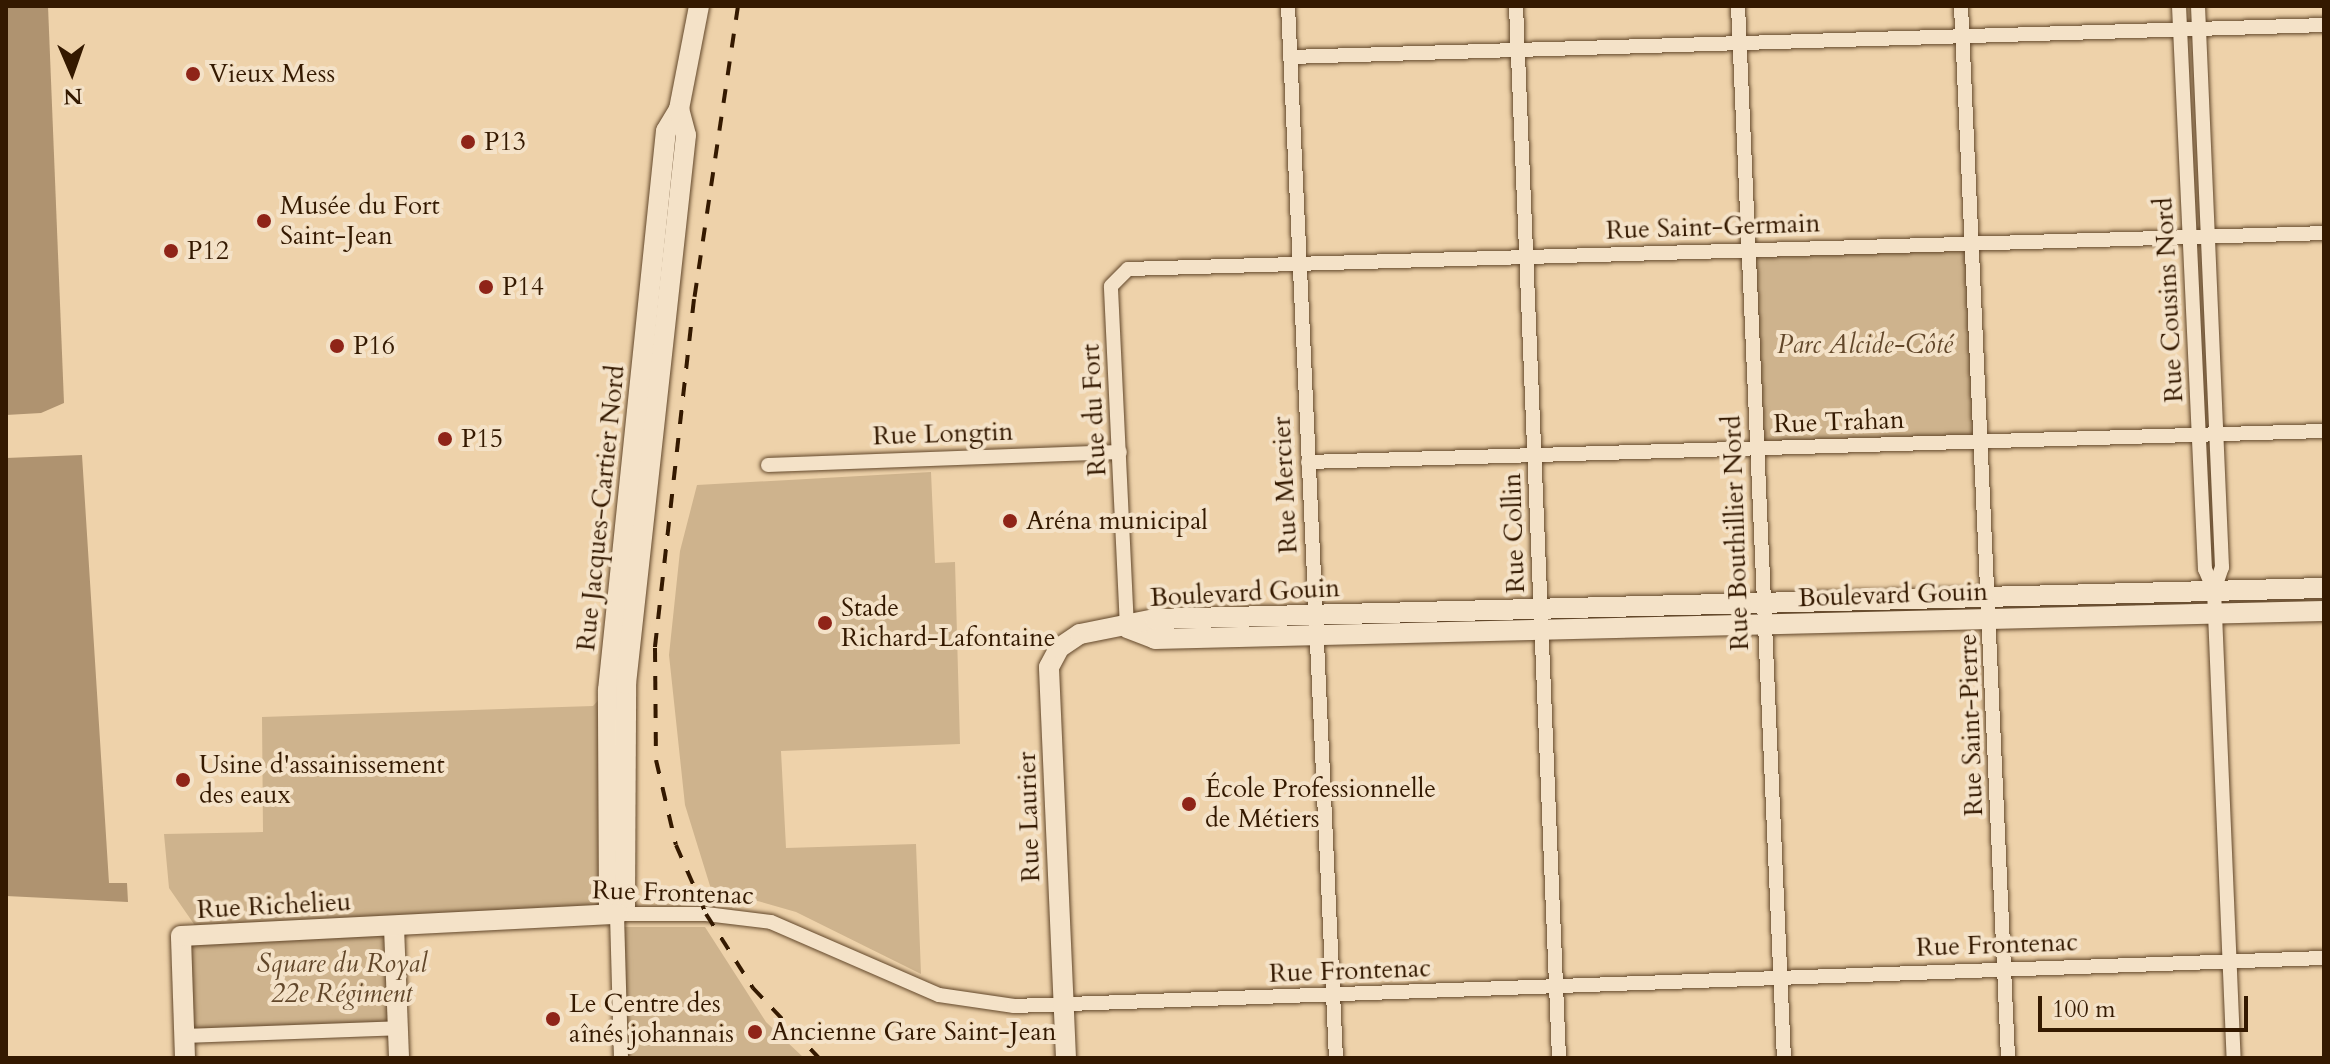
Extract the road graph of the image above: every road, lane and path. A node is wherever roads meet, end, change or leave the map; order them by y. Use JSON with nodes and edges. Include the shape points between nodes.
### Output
{"nodes":[{"id":1,"x":699,"y":6,"type":"edge"},
{"id":2,"x":1288,"y":6,"type":"edge"},
{"id":3,"x":1516,"y":6,"type":"edge"},
{"id":4,"x":1738,"y":6,"type":"edge"},
{"id":5,"x":1961,"y":6,"type":"edge"},
{"id":6,"x":2179,"y":6,"type":"edge"},
{"id":7,"x":2198,"y":6,"type":"edge"},
{"id":8,"x":2324,"y":25,"type":"edge"},
{"id":9,"x":2180,"y":29,"type":"junction"},
{"id":10,"x":2199,"y":29,"type":"junction"},
{"id":11,"x":1962,"y":36,"type":"junction"},
{"id":12,"x":1739,"y":43,"type":"junction"},
{"id":13,"x":1517,"y":50,"type":"junction"},
{"id":14,"x":1290,"y":57,"type":"junction"},
{"id":15,"x":2324,"y":233,"type":"edge"},
{"id":16,"x":2208,"y":236,"type":"junction"},
{"id":17,"x":2190,"y":237,"type":"junction"},
{"id":18,"x":1972,"y":243,"type":"junction"},
{"id":19,"x":1748,"y":250,"type":"junction"},
{"id":20,"x":1526,"y":256,"type":"junction"},
{"id":21,"x":1299,"y":263,"type":"junction"},
{"id":22,"x":1111,"y":286,"type":"joint"},
{"id":23,"x":2324,"y":431,"type":"edge"},
{"id":24,"x":2216,"y":434,"type":"junction"},
{"id":25,"x":2199,"y":435,"type":"junction"},
{"id":26,"x":1982,"y":441,"type":"junction"},
{"id":27,"x":1757,"y":448,"type":"junction"},
{"id":28,"x":1120,"y":452,"type":"junction"},
{"id":29,"x":1535,"y":455,"type":"junction"},
{"id":30,"x":1308,"y":462,"type":"junction"},
{"id":31,"x":768,"y":465,"type":"dead end"},
{"id":32,"x":2324,"y":588,"type":"edge"},
{"id":33,"x":2214,"y":590,"type":"junction"},
{"id":34,"x":1989,"y":596,"type":"junction"},
{"id":35,"x":1763,"y":603,"type":"junction"},
{"id":36,"x":1541,"y":609,"type":"junction"},
{"id":37,"x":2324,"y":611,"type":"edge"},
{"id":38,"x":2215,"y":613,"type":"junction"},
{"id":39,"x":1991,"y":618,"type":"junction"},
{"id":40,"x":1764,"y":624,"type":"junction"},
{"id":41,"x":1315,"y":625,"type":"junction"},
{"id":42,"x":1127,"y":628,"type":"junction"},
{"id":43,"x":1542,"y":630,"type":"junction"},
{"id":44,"x":617,"y":914,"type":"junction"},
{"id":45,"x":394,"y":927,"type":"junction"},
{"id":46,"x":2324,"y":958,"type":"edge"},
{"id":47,"x":2230,"y":962,"type":"junction"},
{"id":48,"x":2005,"y":971,"type":"junction"},
{"id":49,"x":1780,"y":980,"type":"junction"},
{"id":50,"x":1556,"y":989,"type":"junction"},
{"id":51,"x":1332,"y":998,"type":"junction"},
{"id":52,"x":1063,"y":1007,"type":"junction"},
{"id":53,"x":398,"y":1028,"type":"junction"},
{"id":54,"x":184,"y":1036,"type":"junction"},
{"id":55,"x":185,"y":1058,"type":"edge"},
{"id":56,"x":399,"y":1058,"type":"edge"},
{"id":57,"x":621,"y":1058,"type":"edge"},
{"id":58,"x":1066,"y":1058,"type":"edge"},
{"id":59,"x":1336,"y":1058,"type":"edge"},
{"id":60,"x":1559,"y":1058,"type":"edge"},
{"id":61,"x":1784,"y":1058,"type":"edge"},
{"id":62,"x":2008,"y":1058,"type":"edge"},
{"id":63,"x":2234,"y":1058,"type":"edge"}],
"edges":[{"from":1,"to":44,"type":"street","name":"Rue Jacques-Cartier Nord","via":[[679,109],[686,135],[626,684],[625,906]]},
{"from":2,"to":14,"type":"street","name":"Rue Mercier"},
{"from":3,"to":13,"type":"street","name":"Rue Collin"},
{"from":4,"to":12,"type":"street","name":"Rue Bouthillier Nord"},
{"from":5,"to":11,"type":"street","name":"Rue Saint-Pierre"},
{"from":6,"to":9,"type":"street","name":"Rue Cousins Nord"},
{"from":7,"to":10,"type":"street","name":"Rue Cousins Nord"},
{"from":8,"to":10,"type":"street"},
{"from":9,"to":10,"type":"street"},
{"from":9,"to":11,"type":"street"},
{"from":9,"to":17,"type":"street","name":"Rue Cousins Nord"},
{"from":10,"to":16,"type":"street","name":"Rue Cousins Nord"},
{"from":11,"to":12,"type":"street"},
{"from":11,"to":18,"type":"street","name":"Rue Saint-Pierre"},
{"from":12,"to":13,"type":"street"},
{"from":12,"to":19,"type":"street","name":"Rue Bouthillier Nord"},
{"from":13,"to":14,"type":"street"},
{"from":13,"to":20,"type":"street","name":"Rue Collin"},
{"from":14,"to":21,"type":"street","name":"Rue Mercier"},
{"from":15,"to":16,"type":"street","name":"Rue Saint-Germain"},
{"from":16,"to":17,"type":"street","name":"Rue Saint-Germain"},
{"from":16,"to":24,"type":"street","name":"Rue Cousins Nord"},
{"from":17,"to":18,"type":"street","name":"Rue Saint-Germain"},
{"from":17,"to":25,"type":"street","name":"Rue Cousins Nord"},
{"from":18,"to":19,"type":"street","name":"Rue Saint-Germain"},
{"from":18,"to":26,"type":"street","name":"Rue Saint-Pierre"},
{"from":19,"to":20,"type":"street","name":"Rue Saint-Germain"},
{"from":19,"to":27,"type":"street","name":"Rue Bouthillier Nord"},
{"from":20,"to":21,"type":"street","name":"Rue Saint-Germain"},
{"from":20,"to":29,"type":"street","name":"Rue Collin"},
{"from":21,"to":22,"type":"street","name":"Rue Saint-Germain","via":[[1128,269]]},
{"from":21,"to":30,"type":"street","name":"Rue Mercier"},
{"from":22,"to":28,"type":"street","name":"Rue du Fort"},
{"from":23,"to":24,"type":"street","name":"Rue Trahan"},
{"from":24,"to":25,"type":"street","name":"Rue Trahan"},
{"from":24,"to":33,"type":"street","name":"Rue Cousins Nord","via":[[2222,567]]},
{"from":25,"to":26,"type":"street","name":"Rue Trahan"},
{"from":25,"to":33,"type":"street","name":"Rue Cousins Nord","via":[[2205,569]]},
{"from":26,"to":27,"type":"street","name":"Rue Trahan"},
{"from":26,"to":34,"type":"street","name":"Rue Saint-Pierre"},
{"from":27,"to":29,"type":"street","name":"Rue Trahan"},
{"from":27,"to":35,"type":"street","name":"Rue Bouthillier Nord"},
{"from":28,"to":31,"type":"street","name":"Rue Longtin"},
{"from":28,"to":42,"type":"street","name":"Rue du Fort"},
{"from":29,"to":30,"type":"street","name":"Rue Trahan"},
{"from":29,"to":36,"type":"street","name":"Rue Collin"},
{"from":30,"to":41,"type":"street","name":"Rue Mercier"},
{"from":32,"to":33,"type":"street","name":"Boulevard Gouin"},
{"from":33,"to":34,"type":"street","name":"Boulevard Gouin"},
{"from":33,"to":38,"type":"street","name":"Rue Cousins Nord"},
{"from":34,"to":35,"type":"street","name":"Boulevard Gouin"},
{"from":34,"to":39,"type":"street","name":"Rue Saint-Pierre"},
{"from":35,"to":36,"type":"street","name":"Boulevard Gouin"},
{"from":35,"to":40,"type":"street","name":"Rue Bouthillier Nord"},
{"from":36,"to":41,"type":"street","name":"Boulevard Gouin"},
{"from":36,"to":43,"type":"street","name":"Rue Collin"},
{"from":37,"to":38,"type":"street","name":"Boulevard Gouin"},
{"from":38,"to":39,"type":"street","name":"Boulevard Gouin"},
{"from":38,"to":47,"type":"street","name":"Rue Cousins Nord"},
{"from":39,"to":40,"type":"street","name":"Boulevard Gouin"},
{"from":39,"to":48,"type":"street","name":"Rue Saint-Pierre"},
{"from":40,"to":43,"type":"street","name":"Boulevard Gouin"},
{"from":40,"to":49,"type":"street","name":"Rue Bouthillier Nord"},
{"from":41,"to":42,"type":"street","name":"Boulevard Gouin","via":[[1155,619]]},
{"from":41,"to":43,"type":"street","name":"Boulevard Gouin"},
{"from":41,"to":51,"type":"street","name":"Rue Mercier"},
{"from":42,"to":52,"type":"street","name":"Rue Laurier","via":[[1080,634],[1059,648],[1049,667]]},
{"from":43,"to":50,"type":"street","name":"Rue Collin"},
{"from":44,"to":45,"type":"street","name":"Rue Frontenac"},
{"from":44,"to":52,"type":"street","name":"Rue Frontenac","via":[[706,914],[771,922],[939,995],[969,1003]]},
{"from":44,"to":57,"type":"street","name":"Rue Jacques-Cartier Nord"},
{"from":45,"to":53,"type":"street"},
{"from":45,"to":54,"type":"street","name":"Rue Richelieu","via":[[181,936]]},
{"from":46,"to":47,"type":"street","name":"Rue Frontenac"},
{"from":47,"to":48,"type":"street","name":"Rue Frontenac"},
{"from":47,"to":63,"type":"street","name":"Rue Cousins Nord"},
{"from":48,"to":49,"type":"street","name":"Rue Frontenac"},
{"from":48,"to":62,"type":"street","name":"Rue Saint-Pierre"},
{"from":49,"to":50,"type":"street","name":"Rue Frontenac"},
{"from":49,"to":61,"type":"street","name":"Rue Bouthillier Nord"},
{"from":50,"to":51,"type":"street","name":"Rue Frontenac"},
{"from":50,"to":60,"type":"street","name":"Rue Collin"},
{"from":51,"to":52,"type":"street","name":"Rue Frontenac"},
{"from":51,"to":59,"type":"street","name":"Rue Mercier"},
{"from":52,"to":58,"type":"street","name":"Rue Laurier"},
{"from":53,"to":54,"type":"street"},
{"from":53,"to":56,"type":"street"},
{"from":54,"to":55,"type":"street","name":"Rue Richelieu"}]}
